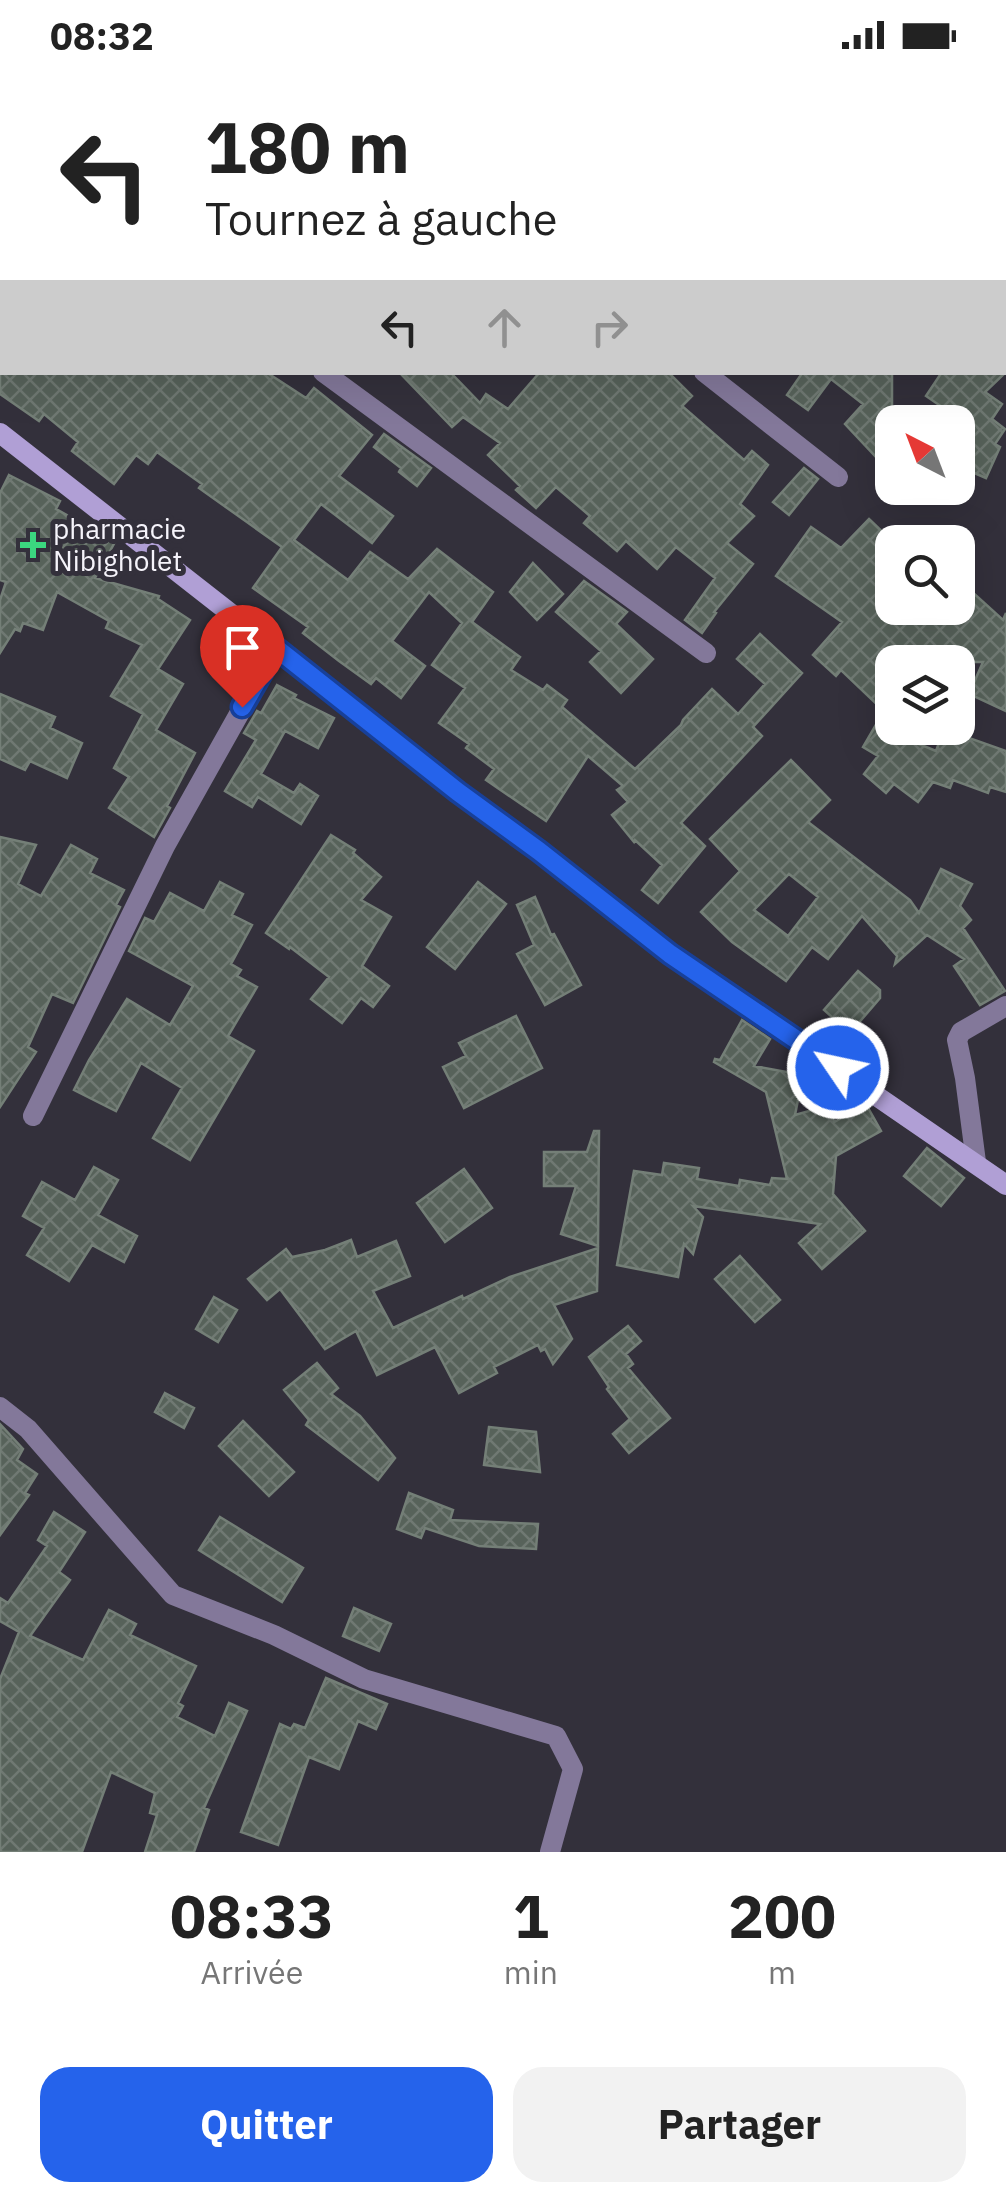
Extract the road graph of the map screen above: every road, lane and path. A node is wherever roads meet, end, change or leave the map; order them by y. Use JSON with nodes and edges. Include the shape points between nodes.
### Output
{"nodes":[{"id":1,"x":326,"y":375,"type":"edge"},
{"id":2,"x":708,"y":375,"type":"edge"},
{"id":3,"x":0,"y":433,"type":"edge"},
{"id":4,"x":838,"y":477,"type":"dead end"},
{"id":5,"x":276,"y":648,"type":"junction"},
{"id":6,"x":706,"y":653,"type":"dead end"},
{"id":7,"x":1006,"y":1006,"type":"edge"},
{"id":8,"x":33,"y":1116,"type":"dead end"},
{"id":9,"x":976,"y":1162,"type":"junction"},
{"id":10,"x":1006,"y":1184,"type":"edge"},
{"id":11,"x":0,"y":1406,"type":"edge"},
{"id":12,"x":550,"y":1852,"type":"edge"}],
"edges":[{"from":1,"to":6,"type":"street"},
{"from":2,"to":4,"type":"street"},
{"from":3,"to":5,"type":"main road"},
{"from":5,"to":8,"type":"street","via":[[165,846]]},
{"from":5,"to":9,"type":"main road","via":[[670,954]]},
{"from":7,"to":9,"type":"street","via":[[957,1040]]},
{"from":9,"to":10,"type":"main road"},
{"from":11,"to":12,"type":"street","via":[[28,1429],[174,1596],[364,1679],[556,1736],[574,1769]]}]}
